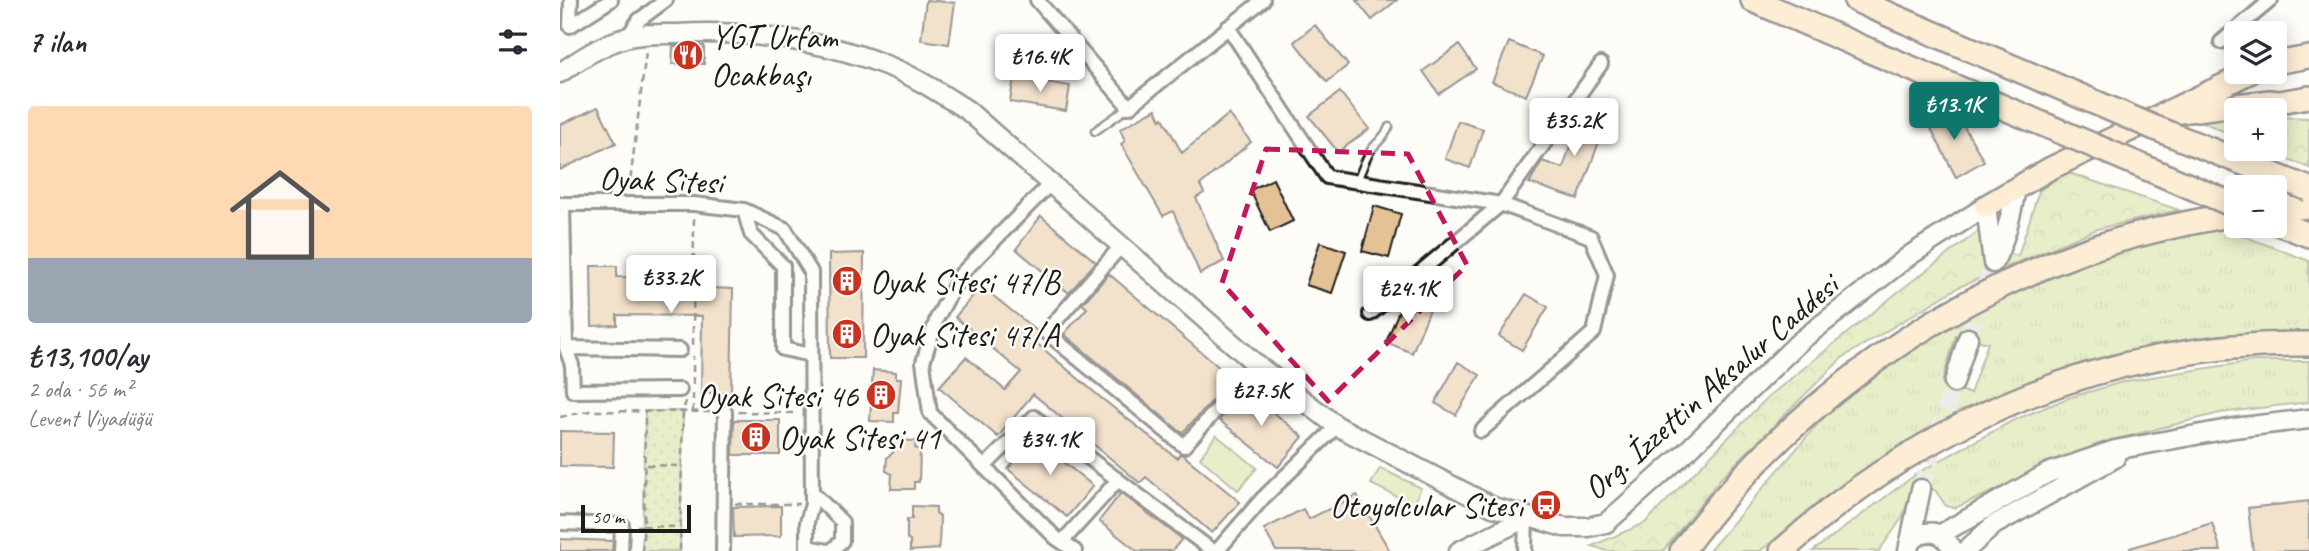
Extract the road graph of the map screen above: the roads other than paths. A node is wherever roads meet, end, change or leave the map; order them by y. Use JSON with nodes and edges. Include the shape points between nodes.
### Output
{"nodes":[{"id":1,"x":571,"y":0,"type":"edge"},
{"id":2,"x":611,"y":0,"type":"edge"},
{"id":3,"x":666,"y":0,"type":"edge"},
{"id":4,"x":1037,"y":0,"type":"edge"},
{"id":5,"x":1263,"y":0,"type":"edge"},
{"id":6,"x":1753,"y":0,"type":"edge"},
{"id":7,"x":2271,"y":0,"type":"edge"},
{"id":8,"x":1865,"y":4,"type":"edge"},
{"id":9,"x":1228,"y":27,"type":"junction"},
{"id":10,"x":627,"y":37,"type":"junction"},
{"id":11,"x":2221,"y":42,"type":"dead end"},
{"id":12,"x":2309,"y":57,"type":"edge"},
{"id":13,"x":2287,"y":61,"type":"edge"},
{"id":14,"x":1601,"y":64,"type":"dead end"},
{"id":15,"x":560,"y":73,"type":"edge"},
{"id":16,"x":2226,"y":84,"type":"edge"},
{"id":17,"x":2260,"y":84,"type":"edge"},
{"id":18,"x":2309,"y":97,"type":"edge"},
{"id":19,"x":2271,"y":98,"type":"edge"},
{"id":20,"x":2287,"y":100,"type":"edge"},
{"id":21,"x":2287,"y":104,"type":"edge"},
{"id":22,"x":1129,"y":107,"type":"junction"},
{"id":23,"x":2224,"y":107,"type":"edge"},
{"id":24,"x":2309,"y":107,"type":"edge"},
{"id":25,"x":2167,"y":113,"type":"junction"},
{"id":26,"x":1389,"y":127,"type":"dead end"},
{"id":27,"x":1095,"y":131,"type":"dead end"},
{"id":28,"x":1357,"y":182,"type":"junction"},
{"id":29,"x":1051,"y":183,"type":"junction"},
{"id":30,"x":2016,"y":188,"type":"junction"},
{"id":31,"x":2309,"y":189,"type":"edge"},
{"id":32,"x":2224,"y":201,"type":"edge"},
{"id":33,"x":561,"y":204,"type":"edge"},
{"id":34,"x":1501,"y":204,"type":"junction"},
{"id":35,"x":1986,"y":205,"type":"junction"},
{"id":36,"x":2309,"y":206,"type":"edge"},
{"id":37,"x":2287,"y":208,"type":"edge"},
{"id":38,"x":744,"y":210,"type":"junction"},
{"id":39,"x":2224,"y":217,"type":"edge"},
{"id":40,"x":2287,"y":227,"type":"edge"},
{"id":41,"x":2309,"y":235,"type":"edge"},
{"id":42,"x":1122,"y":245,"type":"junction"},
{"id":43,"x":1370,"y":314,"type":"dead end"},
{"id":44,"x":1968,"y":338,"type":"tunnel mouth"},
{"id":45,"x":2309,"y":344,"type":"edge"},
{"id":46,"x":566,"y":348,"type":"junction"},
{"id":47,"x":680,"y":349,"type":"dead end"},
{"id":48,"x":811,"y":355,"type":"junction"},
{"id":49,"x":1257,"y":365,"type":"junction"},
{"id":50,"x":1954,"y":383,"type":"tunnel mouth"},
{"id":51,"x":680,"y":390,"type":"dead end"},
{"id":52,"x":724,"y":412,"type":"dead end"},
{"id":53,"x":2309,"y":419,"type":"edge"},
{"id":54,"x":1337,"y":426,"type":"junction"},
{"id":55,"x":1480,"y":431,"type":"dead end"},
{"id":56,"x":2137,"y":446,"type":"junction"},
{"id":57,"x":984,"y":467,"type":"junction"},
{"id":58,"x":1118,"y":480,"type":"junction"},
{"id":59,"x":812,"y":498,"type":"junction"},
{"id":60,"x":1526,"y":518,"type":"junction"},
{"id":61,"x":560,"y":523,"type":"edge"},
{"id":62,"x":1937,"y":533,"type":"junction"},
{"id":63,"x":1062,"y":542,"type":"junction"},
{"id":64,"x":1909,"y":548,"type":"edge"},
{"id":65,"x":805,"y":549,"type":"edge"},
{"id":66,"x":621,"y":551,"type":"edge"},
{"id":67,"x":723,"y":551,"type":"edge"},
{"id":68,"x":830,"y":551,"type":"edge"},
{"id":69,"x":1075,"y":551,"type":"edge"},
{"id":70,"x":1215,"y":551,"type":"edge"},
{"id":71,"x":1459,"y":551,"type":"edge"},
{"id":72,"x":1525,"y":551,"type":"edge"},
{"id":73,"x":1682,"y":551,"type":"edge"},
{"id":74,"x":1782,"y":551,"type":"edge"},
{"id":75,"x":1952,"y":551,"type":"edge"},
{"id":76,"x":1965,"y":551,"type":"edge"}],
"edges":[{"from":1,"to":2,"type":"street","via":[[570,26]]},
{"from":3,"to":10,"type":"street","via":[[639,20]]},
{"from":4,"to":22,"type":"street"},
{"from":5,"to":9,"type":"street"},
{"from":6,"to":32,"type":"highway","bridge":true},
{"from":7,"to":11,"type":"street"},
{"from":8,"to":31,"type":"highway","bridge":true},
{"from":9,"to":22,"type":"street"},
{"from":9,"to":28,"type":"street","via":[[1327,177]]},
{"from":10,"to":15,"type":"main road","name":"Org. İzzettin Aksalur Caddesi"},
{"from":10,"to":29,"type":"main road","name":"Org. İzzettin Aksalur Caddesi","via":[[723,33],[863,56],[967,110]]},
{"from":12,"to":13,"type":"main road"},
{"from":14,"to":34,"type":"street"},
{"from":16,"to":25,"type":"main road"},
{"from":17,"to":19,"type":"main road"},
{"from":18,"to":20,"type":"main road"},
{"from":21,"to":24,"type":"main road"},
{"from":22,"to":27,"type":"lane"},
{"from":23,"to":25,"type":"main road"},
{"from":25,"to":30,"type":"main road"},
{"from":26,"to":28,"type":"lane","via":[[1361,168]]},
{"from":28,"to":34,"type":"street"},
{"from":29,"to":42,"type":"main road","name":"Org. İzzettin Aksalur Caddesi"},
{"from":29,"to":57,"type":"street","via":[[961,274],[937,318],[923,362],[930,413]]},
{"from":30,"to":35,"type":"main road"},
{"from":30,"to":35,"type":"main road","via":[[2003,244],[1993,263]]},
{"from":33,"to":38,"type":"street","name":"Oyak Sitesi","via":[[694,204]]},
{"from":33,"to":46,"type":"street"},
{"from":34,"to":43,"type":"street"},
{"from":34,"to":55,"type":"street","via":[[1591,237],[1607,275],[1594,331]]},
{"from":35,"to":60,"type":"main road","name":"Org. İzzettin Aksalur Caddesi","via":[[1909,256],[1799,342],[1606,523],[1564,527]]},
{"from":36,"to":37,"type":"highway"},
{"from":38,"to":48,"type":"street","name":"Oyak Sitesi","via":[[785,229],[811,272]]},
{"from":38,"to":48,"type":"street","via":[[751,234],[783,266],[783,349]]},
{"from":39,"to":73,"type":"highway","via":[[2082,251],[1968,302],[1916,333],[1808,415],[1728,495]]},
{"from":40,"to":41,"type":"highway"},
{"from":42,"to":49,"type":"main road","name":"Org. İzzettin Aksalur Caddesi"},
{"from":42,"to":49,"type":"street","via":[[1046,332],[1184,446]]},
{"from":44,"to":50,"type":"main road"},
{"from":45,"to":74,"type":"highway","via":[[2178,353],[2032,393],[1952,430],[1884,470]]},
{"from":46,"to":47,"type":"street"},
{"from":46,"to":51,"type":"street","via":[[573,391]]},
{"from":48,"to":59,"type":"street","name":"Oyak Sitesi"},
{"from":49,"to":54,"type":"main road","name":"Org. İzzettin Aksalur Caddesi"},
{"from":52,"to":67,"type":"street"},
{"from":53,"to":56,"type":"main road"},
{"from":54,"to":60,"type":"main road","name":"Org. İzzettin Aksalur Caddesi","via":[[1493,508]]},
{"from":54,"to":70,"type":"street"},
{"from":56,"to":62,"type":"main road","via":[[2048,473]]},
{"from":56,"to":76,"type":"main road","via":[[1994,525]]},
{"from":57,"to":58,"type":"street","via":[[1034,417]]},
{"from":57,"to":63,"type":"street"},
{"from":58,"to":63,"type":"street"},
{"from":58,"to":70,"type":"street"},
{"from":59,"to":65,"type":"street","name":"Oyak Sitesi"},
{"from":59,"to":68,"type":"street","via":[[842,522],[842,541]]},
{"from":60,"to":71,"type":"main road"},
{"from":60,"to":72,"type":"street"},
{"from":61,"to":66,"type":"street","via":[[622,525]]},
{"from":62,"to":64,"type":"main road","via":[[1919,534]]},
{"from":62,"to":64,"type":"main road","via":[[1923,515],[1920,494]]},
{"from":62,"to":75,"type":"main road"},
{"from":63,"to":69,"type":"street"},
{"from":65,"to":68,"type":"street","name":"Oyak Sitesi"}]}
